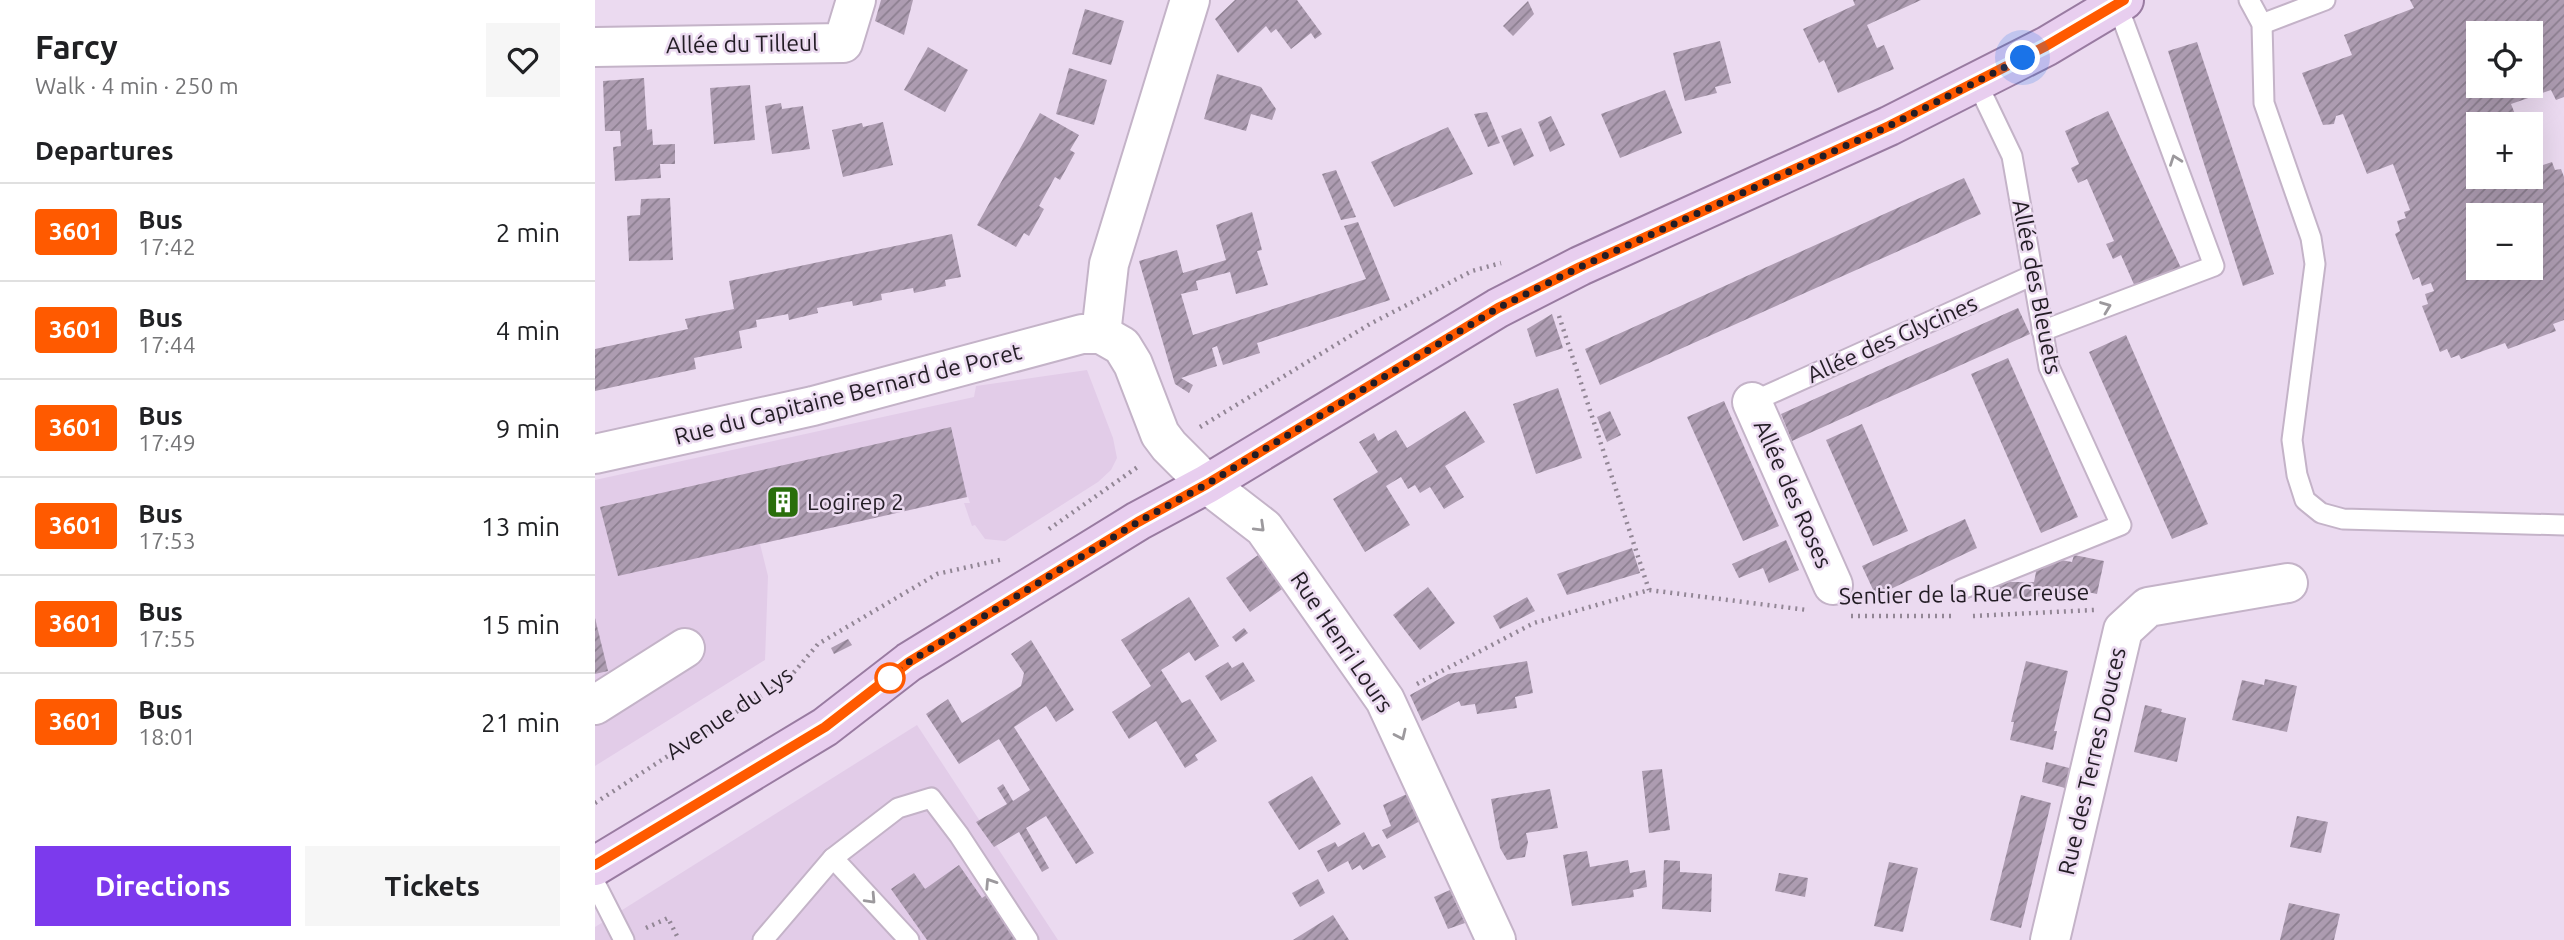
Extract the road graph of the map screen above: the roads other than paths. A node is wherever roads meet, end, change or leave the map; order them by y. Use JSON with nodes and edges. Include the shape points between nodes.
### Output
{"nodes":[{"id":1,"x":856,"y":0,"type":"edge"},
{"id":2,"x":1190,"y":0,"type":"edge"},
{"id":3,"x":2249,"y":0,"type":"edge"},
{"id":4,"x":2325,"y":0,"type":"edge"},
{"id":5,"x":2121,"y":2,"type":"edge"},
{"id":6,"x":2262,"y":24,"type":"junction"},
{"id":7,"x":595,"y":47,"type":"edge"},
{"id":8,"x":1977,"y":83,"type":"junction"},
{"id":9,"x":2031,"y":276,"type":"junction"},
{"id":10,"x":2042,"y":331,"type":"junction"},
{"id":11,"x":1101,"y":334,"type":"junction"},
{"id":12,"x":1752,"y":402,"type":"joint"},
{"id":13,"x":595,"y":454,"type":"edge"},
{"id":14,"x":1207,"y":484,"type":"junction"},
{"id":15,"x":2564,"y":525,"type":"edge"},
{"id":16,"x":2288,"y":583,"type":"dead end"},
{"id":17,"x":1962,"y":589,"type":"dead end"},
{"id":18,"x":1828,"y":603,"type":"road end"},
{"id":19,"x":685,"y":648,"type":"dead end"},
{"id":20,"x":595,"y":705,"type":"edge"},
{"id":21,"x":833,"y":858,"type":"junction"},
{"id":22,"x":595,"y":866,"type":"edge"},
{"id":23,"x":595,"y":883,"type":"edge"},
{"id":24,"x":624,"y":939,"type":"edge"},
{"id":25,"x":763,"y":940,"type":"edge"},
{"id":26,"x":909,"y":940,"type":"edge"},
{"id":27,"x":1028,"y":940,"type":"edge"},
{"id":28,"x":1496,"y":940,"type":"edge"},
{"id":29,"x":2050,"y":940,"type":"edge"}],
"edges":[{"from":1,"to":7,"type":"street","name":"Allée du Tilleul","via":[[843,43]]},
{"from":2,"to":11,"type":"street","via":[[1109,264]]},
{"from":3,"to":6,"type":"lane"},
{"from":4,"to":6,"type":"lane"},
{"from":5,"to":8,"type":"main road"},
{"from":10,"to":5,"type":"lane","one_way":true,"via":[[2214,266]]},
{"from":6,"to":15,"type":"lane","via":[[2264,103],[2311,238],[2315,264],[2292,440],[2305,500],[2321,513],[2343,519]]},
{"from":8,"to":9,"type":"lane","name":"Allée des Bleuets","via":[[2012,156]]},
{"from":8,"to":14,"type":"main road","via":[[1498,308]]},
{"from":9,"to":10,"type":"lane","name":"Allée des Bleuets"},
{"from":9,"to":12,"type":"lane","name":"Allée des Glycines"},
{"from":10,"to":17,"type":"lane","name":"Allée des Bleuets","via":[[2049,367],[2120,525]]},
{"from":11,"to":13,"type":"street","name":"Rue du Capitaine Bernard de Poret","via":[[1081,334],[813,406]]},
{"from":11,"to":14,"type":"street","name":"Rue Henri Lours","via":[[1122,346],[1160,433]]},
{"from":12,"to":18,"type":"street","name":"Allée des Roses"},
{"from":14,"to":22,"type":"main road","via":[[909,662],[825,727]]},
{"from":14,"to":28,"type":"street","name":"Rue Henri Lours","one_way":true,"via":[[1264,528],[1385,700]]},
{"from":16,"to":29,"type":"street","name":"Rue des Terres Douces","via":[[2148,607],[2123,630]]},
{"from":19,"to":20,"type":"street"},
{"from":21,"to":25,"type":"lane"},
{"from":21,"to":26,"type":"lane","one_way":true},
{"from":27,"to":21,"type":"lane","one_way":true,"via":[[931,799],[898,808]]},
{"from":23,"to":24,"type":"lane"}]}
